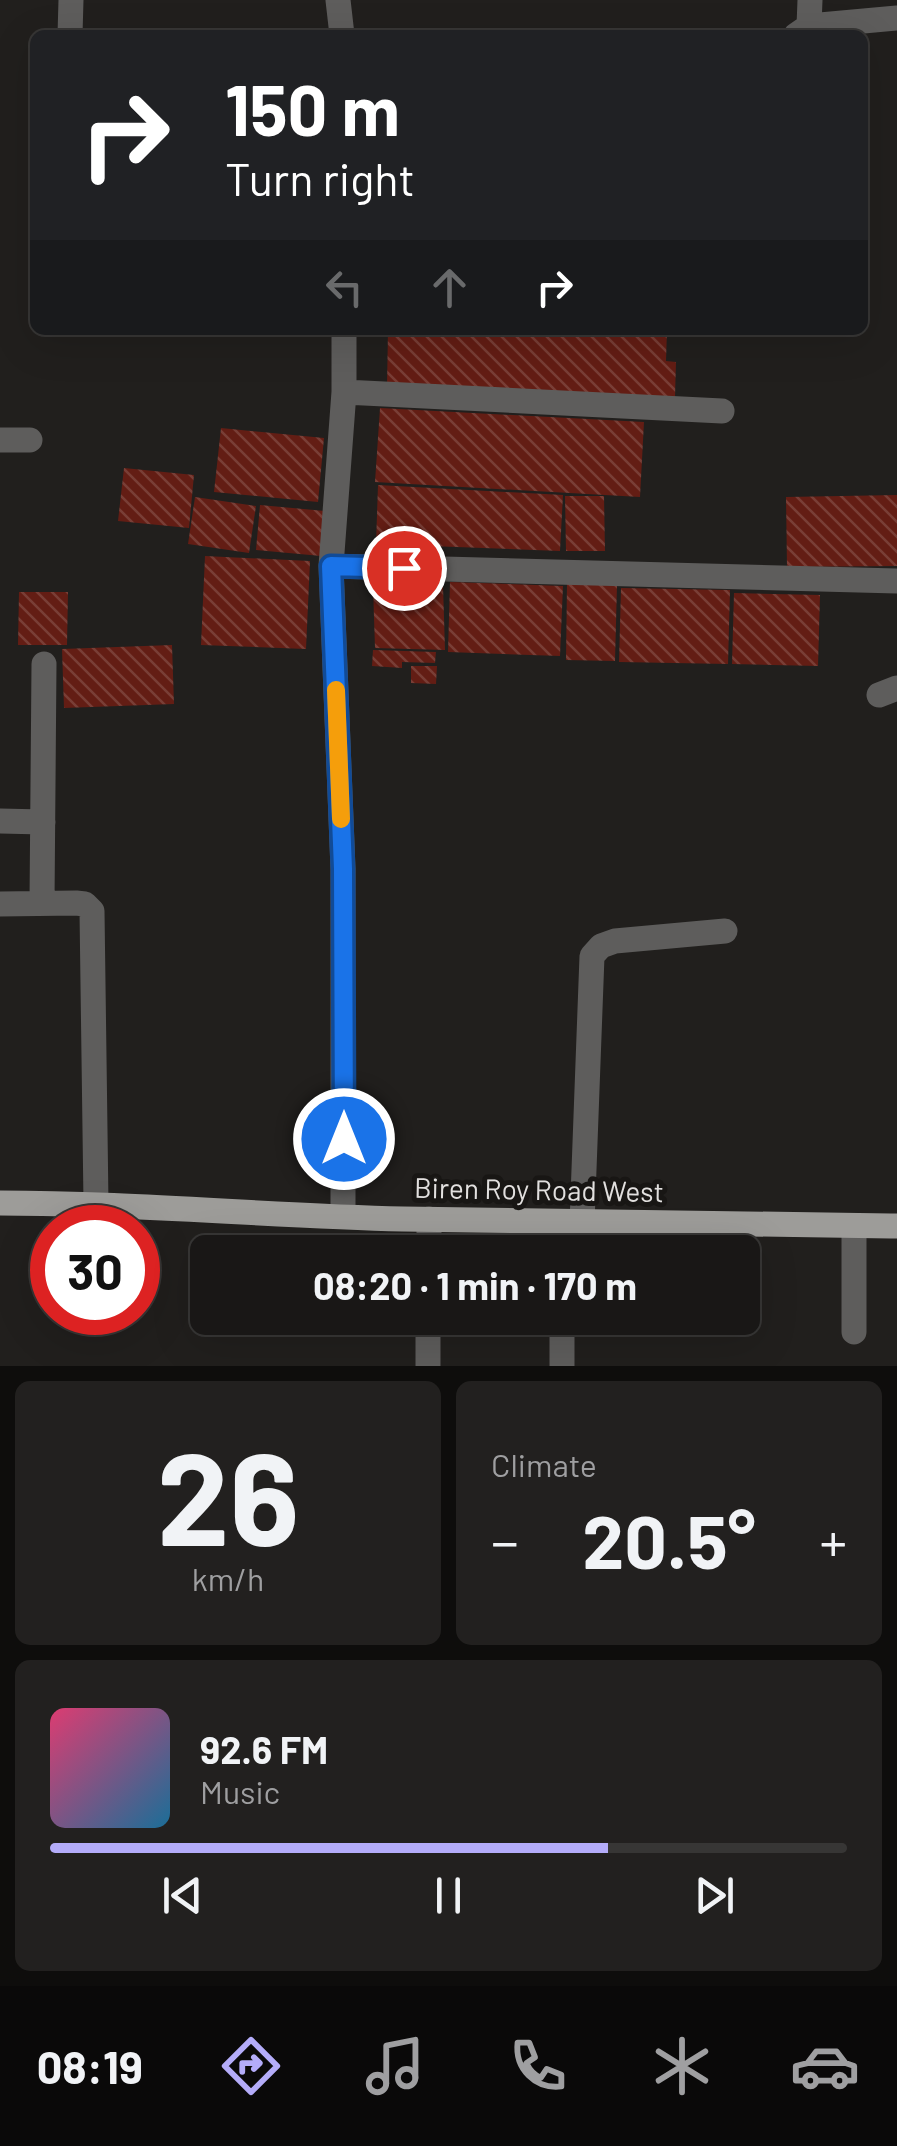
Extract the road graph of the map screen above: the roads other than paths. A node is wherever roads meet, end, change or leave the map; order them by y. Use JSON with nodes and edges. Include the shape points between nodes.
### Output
{"nodes":[{"id":1,"x":71,"y":0,"type":"edge"},
{"id":2,"x":338,"y":0,"type":"edge"},
{"id":3,"x":810,"y":0,"type":"edge"},
{"id":4,"x":897,"y":18,"type":"edge"},
{"id":5,"x":70,"y":30,"type":"edge"},
{"id":6,"x":341,"y":30,"type":"edge"},
{"id":7,"x":802,"y":30,"type":"edge"},
{"id":8,"x":809,"y":30,"type":"edge"},
{"id":9,"x":344,"y":335,"type":"edge"},
{"id":10,"x":344,"y":392,"type":"junction"},
{"id":11,"x":722,"y":411,"type":"dead end"},
{"id":12,"x":0,"y":440,"type":"edge"},
{"id":13,"x":30,"y":440,"type":"dead end"},
{"id":14,"x":331,"y":566,"type":"junction"},
{"id":15,"x":897,"y":581,"type":"edge"},
{"id":16,"x":44,"y":664,"type":"dead end"},
{"id":17,"x":0,"y":822,"type":"edge"},
{"id":18,"x":43,"y":822,"type":"junction"},
{"id":19,"x":42,"y":903,"type":"junction"},
{"id":20,"x":0,"y":904,"type":"edge"},
{"id":21,"x":725,"y":931,"type":"dead end"},
{"id":22,"x":0,"y":1204,"type":"edge"},
{"id":23,"x":96,"y":1204,"type":"junction"},
{"id":24,"x":344,"y":1216,"type":"junction"},
{"id":25,"x":429,"y":1219,"type":"junction"},
{"id":26,"x":572,"y":1224,"type":"junction"},
{"id":27,"x":854,"y":1226,"type":"junction"},
{"id":28,"x":897,"y":1226,"type":"edge"},
{"id":29,"x":429,"y":1235,"type":"edge"},
{"id":30,"x":568,"y":1235,"type":"edge"},
{"id":31,"x":854,"y":1332,"type":"dead end"},
{"id":32,"x":428,"y":1335,"type":"edge"},
{"id":33,"x":562,"y":1335,"type":"edge"},
{"id":34,"x":428,"y":1366,"type":"edge"},
{"id":35,"x":562,"y":1366,"type":"edge"}],
"edges":[{"from":1,"to":5,"type":"street"},
{"from":2,"to":6,"type":"street"},
{"from":3,"to":7,"type":"street"},
{"from":4,"to":8,"type":"street"},
{"from":9,"to":10,"type":"street"},
{"from":10,"to":11,"type":"street"},
{"from":10,"to":14,"type":"street"},
{"from":12,"to":13,"type":"street"},
{"from":14,"to":15,"type":"street"},
{"from":14,"to":24,"type":"street","via":[[343,869]]},
{"from":16,"to":18,"type":"street"},
{"from":17,"to":18,"type":"street"},
{"from":18,"to":19,"type":"street"},
{"from":19,"to":20,"type":"street"},
{"from":19,"to":23,"type":"street","via":[[85,904],[94,921]]},
{"from":21,"to":26,"type":"street","via":[[616,940],[592,956]]},
{"from":22,"to":23,"type":"main road","name":"Biren Roy Road West"},
{"from":23,"to":24,"type":"main road","name":"Biren Roy Road West"},
{"from":24,"to":25,"type":"main road","name":"Biren Roy Road West"},
{"from":25,"to":26,"type":"main road","name":"Biren Roy Road West"},
{"from":25,"to":29,"type":"street"},
{"from":26,"to":27,"type":"main road","name":"Biren Roy Road West"},
{"from":26,"to":30,"type":"street"},
{"from":27,"to":28,"type":"main road","name":"Biren Roy Road West"},
{"from":27,"to":31,"type":"street"},
{"from":32,"to":34,"type":"street"},
{"from":33,"to":35,"type":"street"}]}
